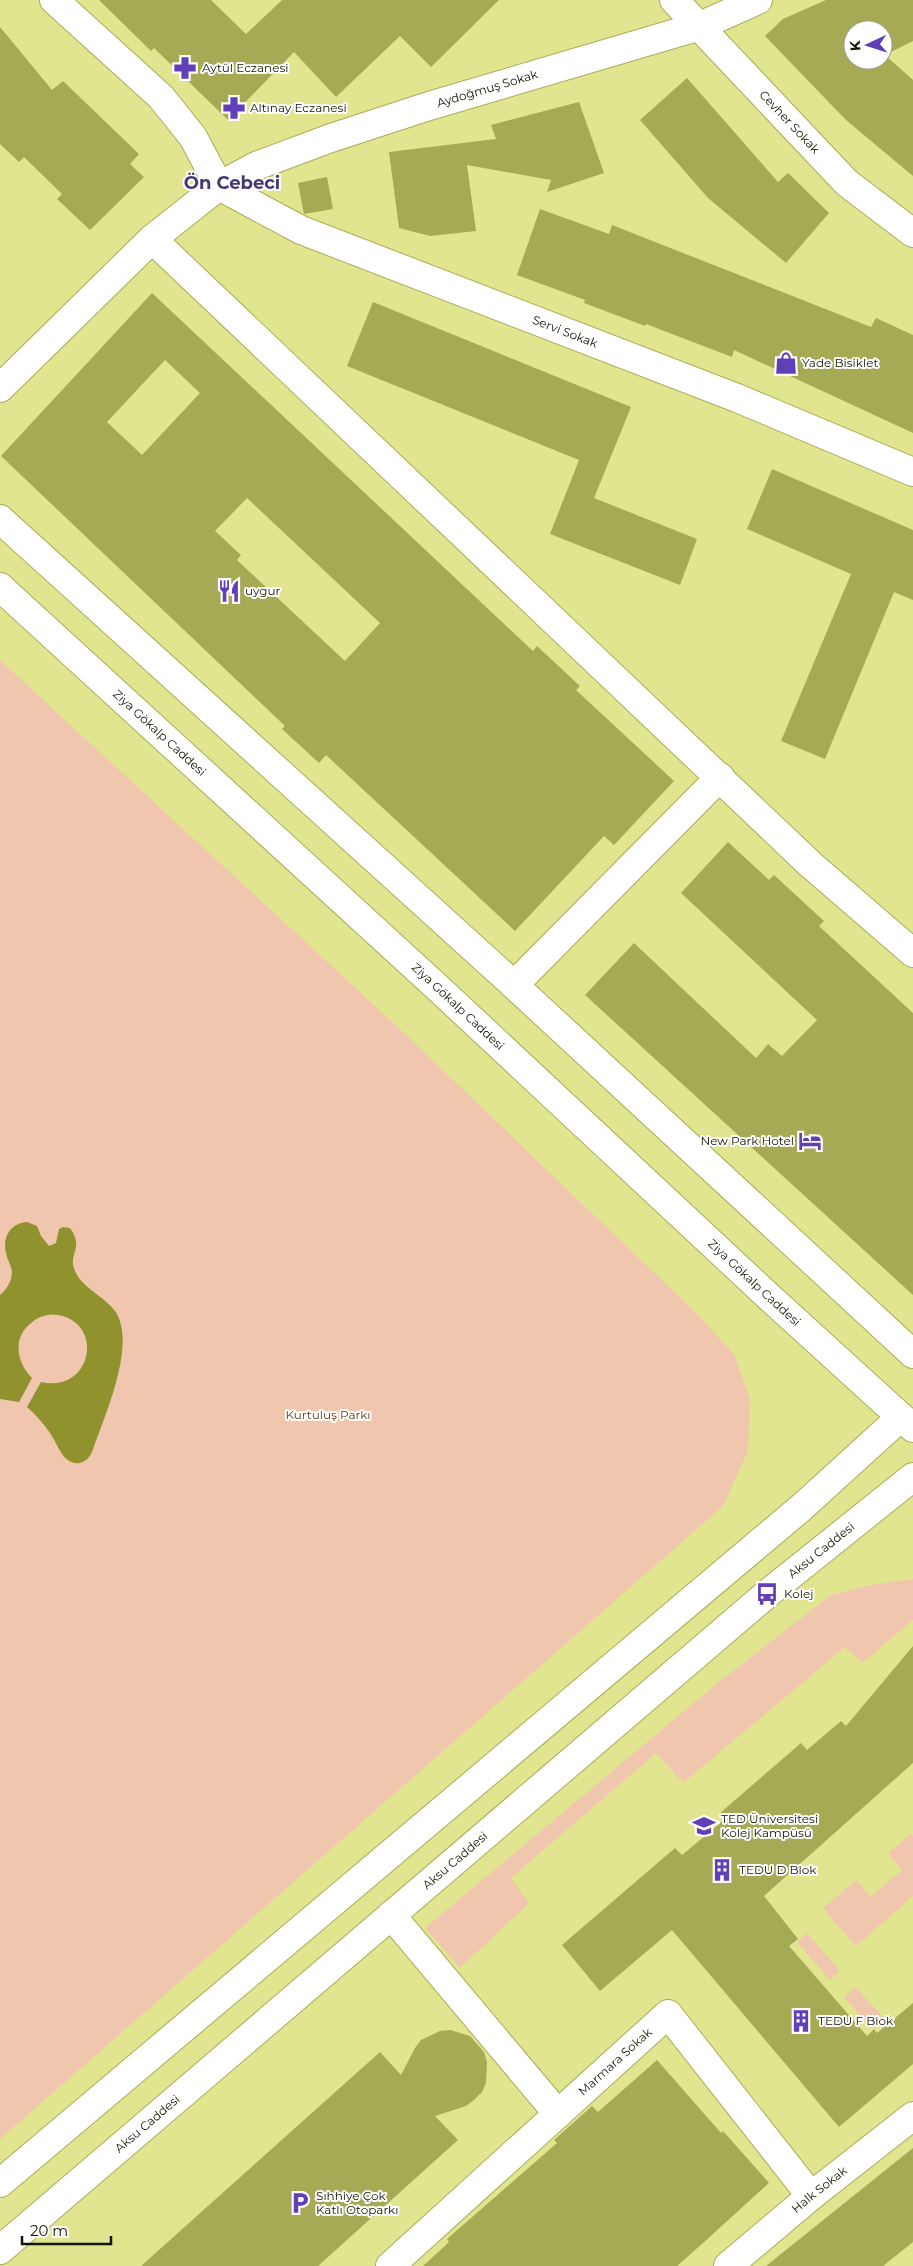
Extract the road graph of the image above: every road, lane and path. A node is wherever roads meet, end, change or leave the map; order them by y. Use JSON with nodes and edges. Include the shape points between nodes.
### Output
{"nodes":[{"id":1,"x":54,"y":0,"type":"edge"},
{"id":2,"x":674,"y":0,"type":"edge"},
{"id":3,"x":758,"y":0,"type":"edge"},
{"id":4,"x":700,"y":26,"type":"junction"},
{"id":5,"x":219,"y":186,"type":"junction"},
{"id":6,"x":913,"y":233,"type":"edge"},
{"id":7,"x":152,"y":239,"type":"junction"},
{"id":8,"x":0,"y":388,"type":"edge"},
{"id":9,"x":913,"y":472,"type":"edge"},
{"id":10,"x":0,"y":519,"type":"edge"},
{"id":11,"x":0,"y":587,"type":"edge"},
{"id":12,"x":720,"y":777,"type":"junction"},
{"id":13,"x":913,"y":954,"type":"edge"},
{"id":14,"x":514,"y":985,"type":"junction"},
{"id":15,"x":913,"y":1354,"type":"edge"},
{"id":16,"x":909,"y":1417,"type":"edge"},
{"id":17,"x":913,"y":1477,"type":"edge"},
{"id":18,"x":390,"y":1915,"type":"junction"},
{"id":19,"x":558,"y":2114,"type":"junction"},
{"id":20,"x":913,"y":2116,"type":"edge"},
{"id":21,"x":0,"y":2183,"type":"edge"},
{"id":22,"x":811,"y":2196,"type":"junction"},
{"id":23,"x":0,"y":2250,"type":"edge"},
{"id":24,"x":390,"y":2266,"type":"edge"},
{"id":25,"x":728,"y":2266,"type":"edge"}],
"edges":[{"from":1,"to":5,"type":"main road","via":[[162,97],[193,137]]},
{"from":2,"to":4,"type":"main road","name":"Cevher Sokak"},
{"from":3,"to":4,"type":"main road","name":"Aydoğmuş Sokak"},
{"from":4,"to":5,"type":"main road","name":"Aydoğmuş Sokak","via":[[331,138],[256,166]]},
{"from":4,"to":6,"type":"main road","name":"Cevher Sokak","via":[[847,183]]},
{"from":5,"to":7,"type":"main road","name":"Aydoğmuş Sokak"},
{"from":5,"to":9,"type":"main road","name":"Servi Sokak","via":[[301,230],[737,398]]},
{"from":7,"to":8,"type":"main road","name":"Aydoğmuş Sokak"},
{"from":7,"to":12,"type":"main road"},
{"from":10,"to":14,"type":"main road"},
{"from":11,"to":16,"type":"main road","name":"Ziya Gökalp Caddesi","via":[[768,1296]]},
{"from":12,"to":13,"type":"main road","via":[[810,864]]},
{"from":12,"to":14,"type":"main road"},
{"from":14,"to":15,"type":"main road"},
{"from":16,"to":21,"type":"main road"},
{"from":17,"to":18,"type":"main road","name":"Aksu Caddesi","via":[[767,1594]]},
{"from":18,"to":19,"type":"main road"},
{"from":18,"to":23,"type":"main road","name":"Aksu Caddesi"},
{"from":19,"to":22,"type":"main road","name":"Marmara Sokak","via":[[668,2014]]},
{"from":19,"to":24,"type":"main road","name":"Marmara Sokak"},
{"from":20,"to":22,"type":"main road","name":"Halk Sokak"},
{"from":22,"to":25,"type":"main road","name":"Halk Sokak"}]}
